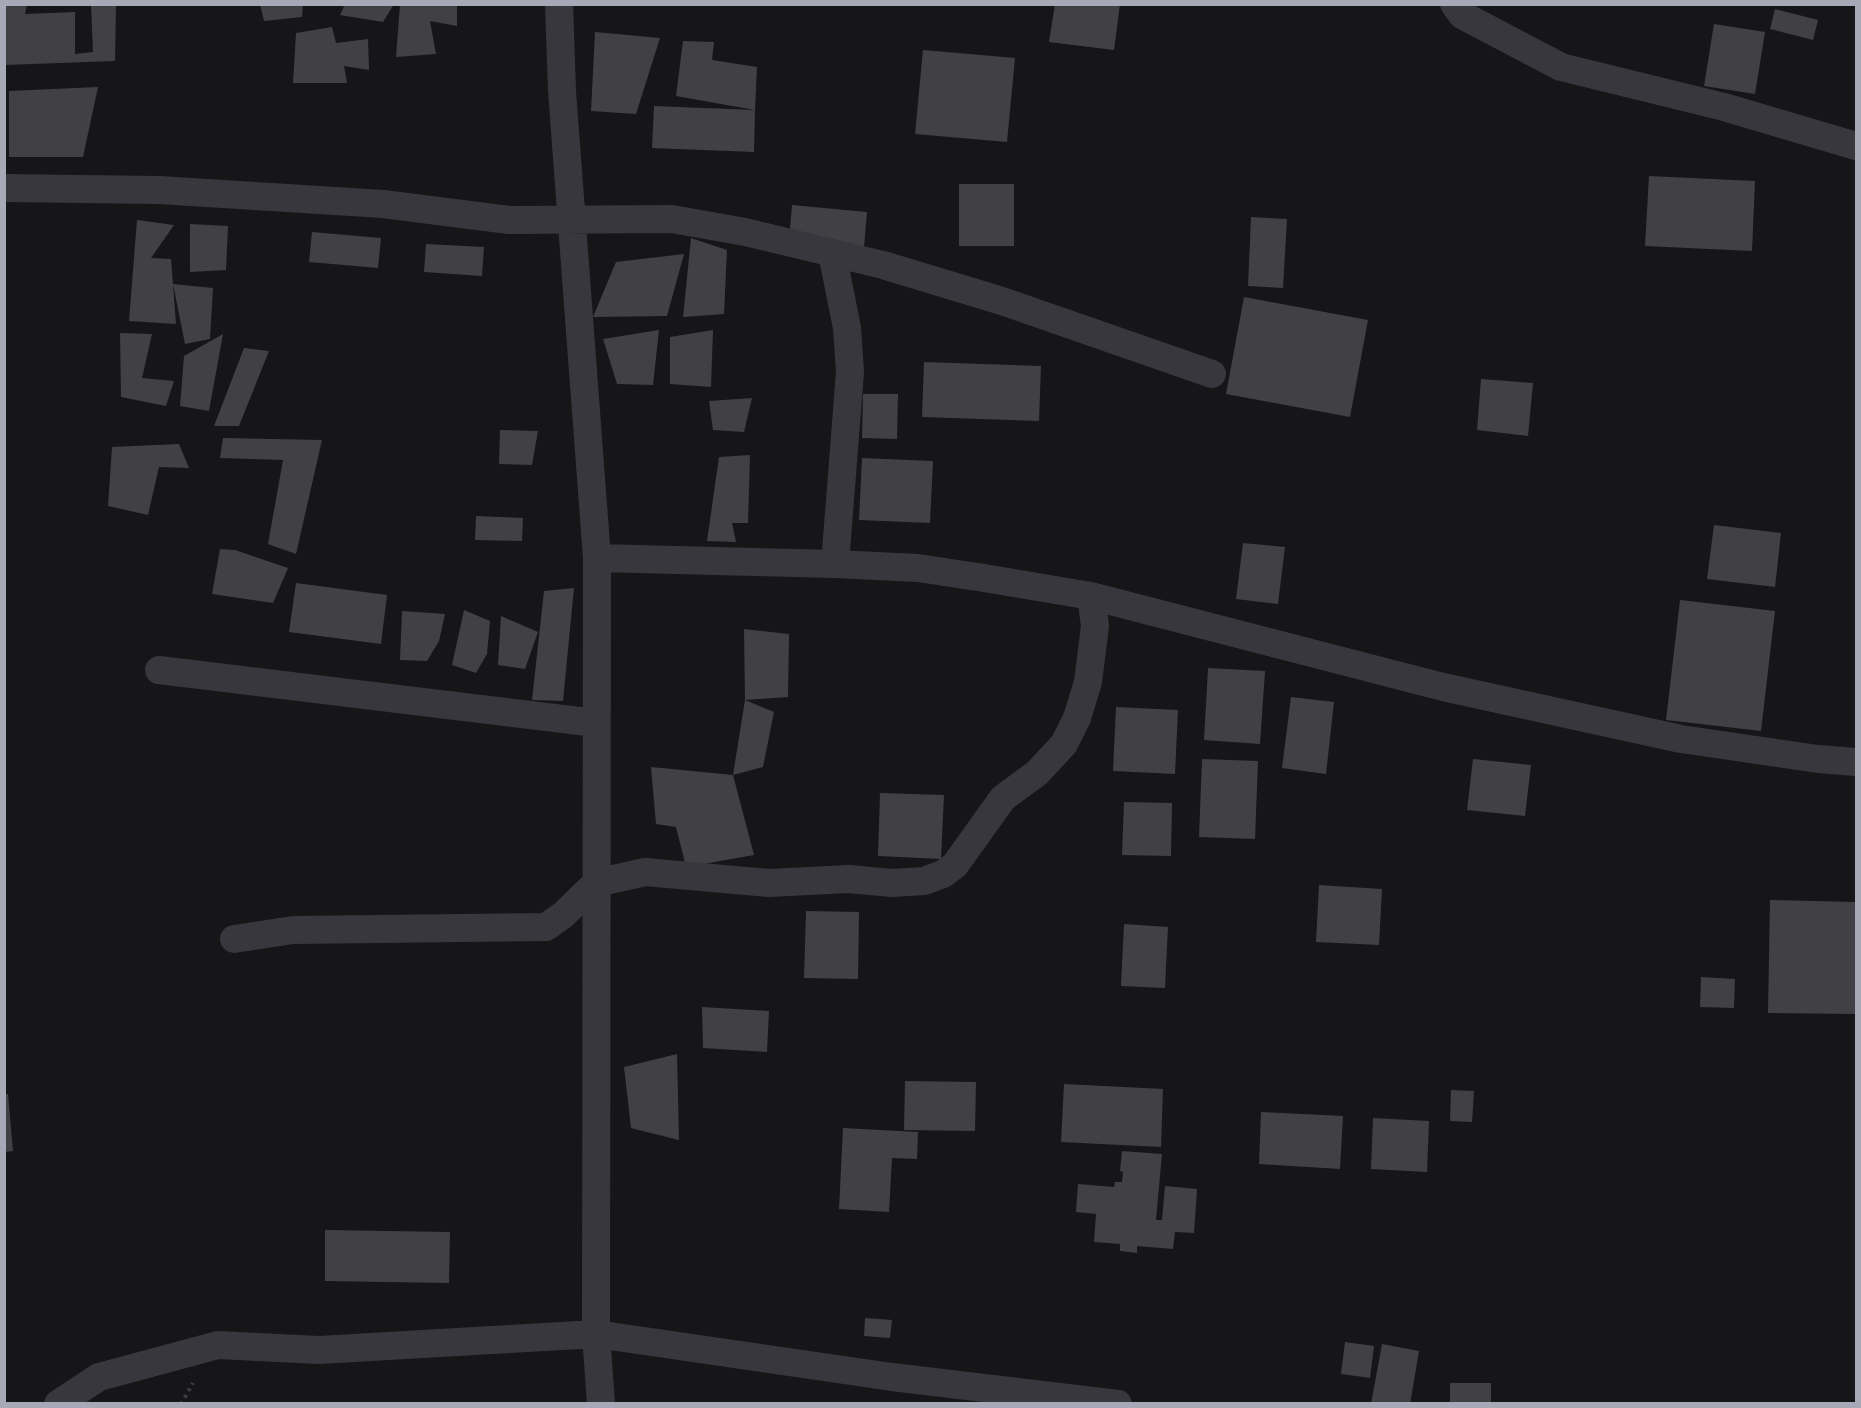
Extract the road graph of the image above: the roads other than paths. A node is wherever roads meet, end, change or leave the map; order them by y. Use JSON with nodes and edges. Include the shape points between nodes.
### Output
{"nodes":[{"id":1,"x":559,"y":4,"type":"edge"},
{"id":2,"x":1454,"y":4,"type":"edge"},
{"id":3,"x":1857,"y":146,"type":"edge"},
{"id":4,"x":4,"y":188,"type":"edge"},
{"id":5,"x":572,"y":221,"type":"junction"},
{"id":6,"x":832,"y":253,"type":"junction"},
{"id":7,"x":1212,"y":374,"type":"dead end"},
{"id":8,"x":597,"y":558,"type":"junction"},
{"id":9,"x":835,"y":564,"type":"junction"},
{"id":10,"x":1091,"y":596,"type":"junction"},
{"id":11,"x":159,"y":670,"type":"dead end"},
{"id":12,"x":596,"y":723,"type":"junction"},
{"id":13,"x":1857,"y":762,"type":"edge"},
{"id":14,"x":596,"y":883,"type":"junction"},
{"id":15,"x":234,"y":939,"type":"dead end"},
{"id":16,"x":596,"y":1334,"type":"junction"},
{"id":17,"x":58,"y":1404,"type":"edge"},
{"id":18,"x":601,"y":1404,"type":"edge"},
{"id":19,"x":1118,"y":1404,"type":"edge"}],
"edges":[{"from":1,"to":5,"type":"street"},
{"from":2,"to":3,"type":"street","via":[[1462,15],[1561,67],[1724,107]]},
{"from":4,"to":5,"type":"street","via":[[159,190],[383,204],[509,220]]},
{"from":5,"to":6,"type":"street","via":[[672,219]]},
{"from":5,"to":8,"type":"street"},
{"from":6,"to":7,"type":"street","via":[[1002,301]]},
{"from":6,"to":9,"type":"street","via":[[847,328],[850,372]]},
{"from":8,"to":9,"type":"street"},
{"from":8,"to":12,"type":"street"},
{"from":9,"to":10,"type":"street","via":[[918,568]]},
{"from":10,"to":13,"type":"street","via":[[1443,687],[1681,739]]},
{"from":10,"to":14,"type":"street","via":[[1095,626],[1088,682],[1064,744],[1037,773],[1003,798],[955,865],[943,874],[924,881],[770,883],[645,872]]},
{"from":11,"to":12,"type":"street"},
{"from":12,"to":14,"type":"street"},
{"from":14,"to":15,"type":"street","via":[[546,927],[293,930]]},
{"from":14,"to":16,"type":"street"},
{"from":16,"to":17,"type":"street","via":[[320,1350],[218,1344],[99,1377]]},
{"from":16,"to":18,"type":"street"},
{"from":16,"to":19,"type":"street","via":[[892,1377]]}]}
